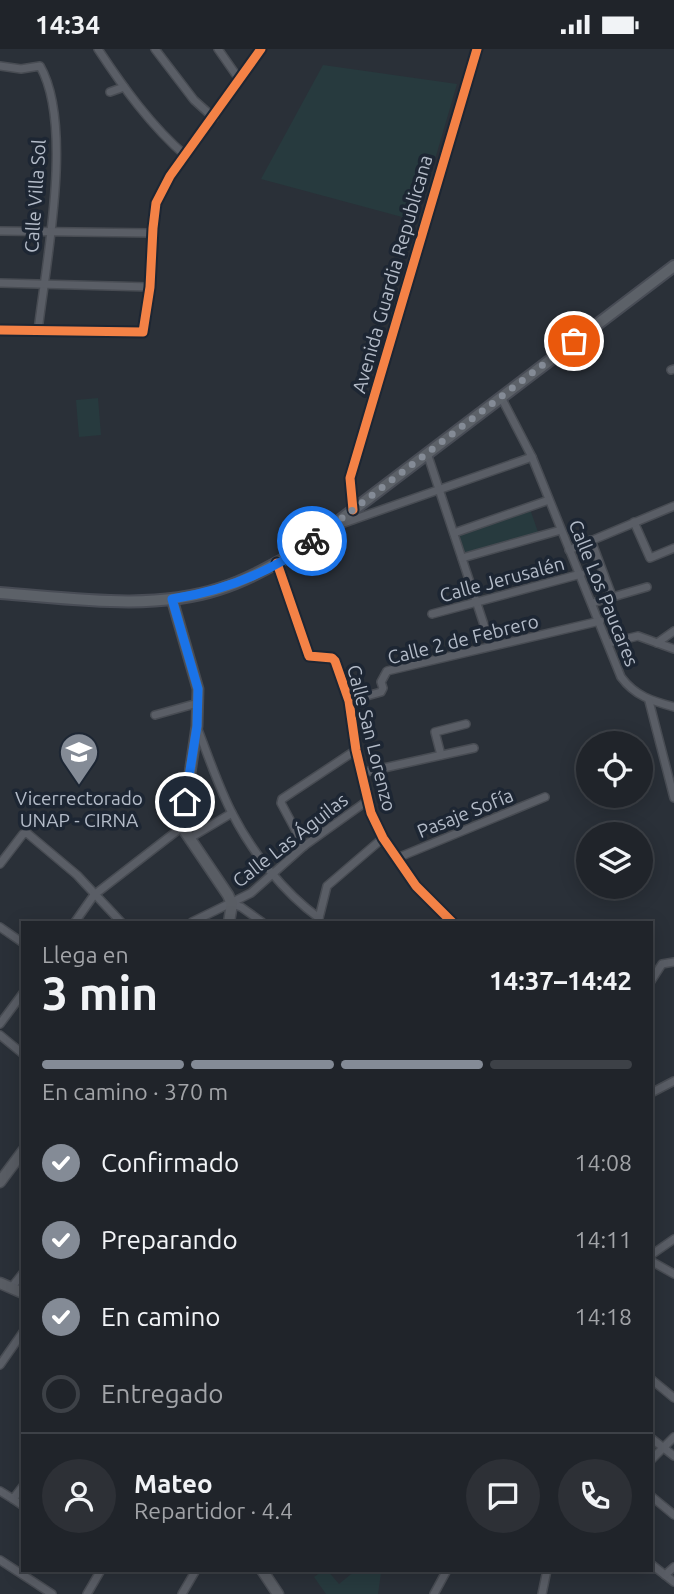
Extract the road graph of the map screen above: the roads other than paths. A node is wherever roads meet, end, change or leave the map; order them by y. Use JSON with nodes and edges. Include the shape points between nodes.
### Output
{"nodes":[{"id":1,"x":98,"y":49,"type":"edge"},
{"id":2,"x":155,"y":49,"type":"edge"},
{"id":3,"x":218,"y":49,"type":"edge"},
{"id":4,"x":261,"y":49,"type":"edge"},
{"id":5,"x":477,"y":49,"type":"edge"},
{"id":6,"x":0,"y":66,"type":"edge"},
{"id":7,"x":239,"y":79,"type":"junction"},
{"id":8,"x":124,"y":87,"type":"junction"},
{"id":9,"x":110,"y":92,"type":"dead end"},
{"id":10,"x":214,"y":118,"type":"junction"},
{"id":11,"x":186,"y":156,"type":"junction"},
{"id":12,"x":52,"y":230,"type":"junction"},
{"id":13,"x":0,"y":231,"type":"edge"},
{"id":14,"x":152,"y":233,"type":"junction"},
{"id":15,"x":674,"y":266,"type":"edge"},
{"id":16,"x":0,"y":283,"type":"edge"},
{"id":17,"x":43,"y":284,"type":"junction"},
{"id":18,"x":150,"y":287,"type":"junction"},
{"id":19,"x":0,"y":330,"type":"edge"},
{"id":20,"x":38,"y":331,"type":"junction"},
{"id":21,"x":501,"y":397,"type":"junction"},
{"id":22,"x":426,"y":452,"type":"junction"},
{"id":23,"x":532,"y":457,"type":"junction"},
{"id":24,"x":439,"y":489,"type":"junction"},
{"id":25,"x":549,"y":500,"type":"junction"},
{"id":26,"x":674,"y":506,"type":"edge"},
{"id":27,"x":353,"y":510,"type":"junction"},
{"id":28,"x":634,"y":522,"type":"junction"},
{"id":29,"x":330,"y":527,"type":"junction"},
{"id":30,"x":561,"y":530,"type":"junction"},
{"id":31,"x":454,"y":533,"type":"junction"},
{"id":32,"x":591,"y":540,"type":"junction"},
{"id":33,"x":674,"y":548,"type":"edge"},
{"id":34,"x":569,"y":551,"type":"junction"},
{"id":35,"x":462,"y":558,"type":"junction"},
{"id":36,"x":277,"y":563,"type":"junction"},
{"id":37,"x":581,"y":574,"type":"junction"},
{"id":38,"x":647,"y":587,"type":"dead end"},
{"id":39,"x":0,"y":593,"type":"edge"},
{"id":40,"x":612,"y":596,"type":"junction"},
{"id":41,"x":172,"y":599,"type":"junction"},
{"id":42,"x":477,"y":603,"type":"junction"},
{"id":43,"x":592,"y":603,"type":"junction"},
{"id":44,"x":432,"y":614,"type":"dead end"},
{"id":45,"x":600,"y":621,"type":"junction"},
{"id":46,"x":674,"y":631,"type":"edge"},
{"id":47,"x":609,"y":643,"type":"junction"},
{"id":48,"x":657,"y":643,"type":"junction"},
{"id":49,"x":491,"y":646,"type":"junction"},
{"id":50,"x":674,"y":649,"type":"edge"},
{"id":51,"x":349,"y":701,"type":"junction"},
{"id":52,"x":649,"y":701,"type":"junction"},
{"id":53,"x":198,"y":703,"type":"junction"},
{"id":54,"x":674,"y":707,"type":"edge"},
{"id":55,"x":155,"y":715,"type":"dead end"},
{"id":56,"x":466,"y":723,"type":"dead end"},
{"id":57,"x":197,"y":726,"type":"junction"},
{"id":58,"x":474,"y":748,"type":"dead end"},
{"id":59,"x":356,"y":750,"type":"junction"},
{"id":60,"x":441,"y":755,"type":"junction"},
{"id":61,"x":361,"y":773,"type":"junction"},
{"id":62,"x":673,"y":794,"type":"edge"},
{"id":63,"x":545,"y":797,"type":"dead end"},
{"id":64,"x":366,"y":801,"type":"junction"},
{"id":65,"x":232,"y":813,"type":"junction"},
{"id":66,"x":182,"y":827,"type":"junction"},
{"id":67,"x":190,"y":838,"type":"junction"},
{"id":68,"x":383,"y":838,"type":"junction"},
{"id":69,"x":304,"y":846,"type":"junction"},
{"id":70,"x":397,"y":858,"type":"junction"},
{"id":71,"x":0,"y":865,"type":"edge"},
{"id":72,"x":271,"y":873,"type":"junction"},
{"id":73,"x":94,"y":895,"type":"junction"},
{"id":74,"x":232,"y":904,"type":"junction"},
{"id":75,"x":318,"y":920,"type":"edge"},
{"id":76,"x":76,"y":921,"type":"edge"},
{"id":77,"x":120,"y":921,"type":"edge"},
{"id":78,"x":194,"y":921,"type":"edge"},
{"id":79,"x":229,"y":921,"type":"edge"},
{"id":80,"x":261,"y":921,"type":"edge"},
{"id":81,"x":451,"y":921,"type":"edge"},
{"id":82,"x":0,"y":927,"type":"edge"},
{"id":83,"x":21,"y":942,"type":"edge"},
{"id":84,"x":674,"y":962,"type":"edge"},
{"id":85,"x":653,"y":978,"type":"edge"},
{"id":86,"x":21,"y":996,"type":"edge"},
{"id":87,"x":0,"y":1024,"type":"edge"},
{"id":88,"x":0,"y":1035,"type":"edge"},
{"id":89,"x":21,"y":1052,"type":"edge"},
{"id":90,"x":674,"y":1081,"type":"edge"},
{"id":91,"x":653,"y":1092,"type":"edge"},
{"id":92,"x":21,"y":1154,"type":"edge"},
{"id":93,"x":0,"y":1182,"type":"edge"},
{"id":94,"x":674,"y":1239,"type":"edge"},
{"id":95,"x":653,"y":1256,"type":"edge"},
{"id":96,"x":653,"y":1259,"type":"edge"},
{"id":97,"x":674,"y":1274,"type":"edge"},
{"id":98,"x":21,"y":1276,"type":"edge"},
{"id":99,"x":0,"y":1283,"type":"edge"},
{"id":100,"x":11,"y":1288,"type":"junction"},
{"id":101,"x":21,"y":1292,"type":"edge"},
{"id":102,"x":21,"y":1335,"type":"edge"},
{"id":103,"x":0,"y":1365,"type":"edge"},
{"id":104,"x":653,"y":1381,"type":"edge"},
{"id":105,"x":674,"y":1398,"type":"edge"},
{"id":106,"x":674,"y":1437,"type":"edge"},
{"id":107,"x":653,"y":1440,"type":"edge"},
{"id":108,"x":664,"y":1448,"type":"junction"},
{"id":109,"x":674,"y":1456,"type":"edge"},
{"id":110,"x":653,"y":1458,"type":"edge"},
{"id":111,"x":21,"y":1489,"type":"edge"},
{"id":112,"x":0,"y":1491,"type":"edge"},
{"id":113,"x":653,"y":1498,"type":"edge"},
{"id":114,"x":13,"y":1499,"type":"junction"},
{"id":115,"x":21,"y":1505,"type":"edge"},
{"id":116,"x":674,"y":1515,"type":"edge"},
{"id":117,"x":0,"y":1560,"type":"edge"},
{"id":118,"x":653,"y":1565,"type":"edge"},
{"id":119,"x":674,"y":1567,"type":"edge"},
{"id":120,"x":100,"y":1572,"type":"edge"},
{"id":121,"x":195,"y":1572,"type":"edge"},
{"id":122,"x":263,"y":1572,"type":"edge"},
{"id":123,"x":446,"y":1572,"type":"edge"},
{"id":124,"x":547,"y":1572,"type":"edge"},
{"id":125,"x":666,"y":1575,"type":"junction"},
{"id":126,"x":674,"y":1582,"type":"edge"},
{"id":127,"x":52,"y":1594,"type":"edge"},
{"id":128,"x":87,"y":1594,"type":"edge"},
{"id":129,"x":182,"y":1594,"type":"edge"},
{"id":130,"x":278,"y":1594,"type":"edge"},
{"id":131,"x":434,"y":1594,"type":"edge"},
{"id":132,"x":542,"y":1594,"type":"edge"}],
"edges":[{"from":1,"to":8,"type":"street"},
{"from":2,"to":10,"type":"street","via":[[194,100]]},
{"from":3,"to":7,"type":"street"},
{"from":4,"to":7,"type":"street"},
{"from":5,"to":27,"type":"street","name":"Avenida Guardia Republicana","via":[[350,478]]},
{"from":6,"to":12,"type":"street","name":"Calle Villa Sol","via":[[40,66],[49,82],[55,132]]},
{"from":7,"to":10,"type":"street"},
{"from":8,"to":9,"type":"street"},
{"from":8,"to":11,"type":"street","via":[[165,138]]},
{"from":10,"to":11,"type":"street"},
{"from":11,"to":14,"type":"street","via":[[156,203]]},
{"from":12,"to":13,"type":"street"},
{"from":12,"to":14,"type":"street"},
{"from":12,"to":17,"type":"street","name":"Calle Villa Sol"},
{"from":14,"to":18,"type":"street"},
{"from":15,"to":21,"type":"main road"},
{"from":16,"to":17,"type":"street"},
{"from":17,"to":18,"type":"street"},
{"from":17,"to":20,"type":"street","name":"Calle Villa Sol"},
{"from":18,"to":20,"type":"street","via":[[140,333]]},
{"from":19,"to":20,"type":"street"},
{"from":21,"to":22,"type":"main road"},
{"from":21,"to":23,"type":"street","name":"Calle Los Paucares"},
{"from":22,"to":24,"type":"street"},
{"from":22,"to":27,"type":"main road"},
{"from":23,"to":24,"type":"street"},
{"from":23,"to":25,"type":"street","name":"Calle Los Paucares"},
{"from":24,"to":29,"type":"street"},
{"from":24,"to":31,"type":"street"},
{"from":25,"to":30,"type":"street","name":"Calle Los Paucares"},
{"from":25,"to":31,"type":"street"},
{"from":26,"to":28,"type":"street"},
{"from":27,"to":29,"type":"main road"},
{"from":28,"to":32,"type":"street"},
{"from":28,"to":33,"type":"street","via":[[650,558]]},
{"from":29,"to":36,"type":"main road"},
{"from":30,"to":34,"type":"street","name":"Calle Los Paucares"},
{"from":30,"to":35,"type":"street"},
{"from":31,"to":35,"type":"street"},
{"from":32,"to":34,"type":"street"},
{"from":32,"to":40,"type":"street"},
{"from":34,"to":37,"type":"street","name":"Calle Los Paucares"},
{"from":35,"to":42,"type":"street"},
{"from":36,"to":41,"type":"main road","via":[[219,589]]},
{"from":36,"to":51,"type":"street","name":"Calle San Lorenzo","via":[[309,656],[335,659]]},
{"from":37,"to":42,"type":"street","name":"Calle Jerusalén"},
{"from":37,"to":43,"type":"street","name":"Calle Los Paucares"},
{"from":38,"to":40,"type":"street"},
{"from":39,"to":41,"type":"main road"},
{"from":40,"to":43,"type":"street"},
{"from":41,"to":53,"type":"street"},
{"from":42,"to":44,"type":"street","name":"Calle Jerusalén"},
{"from":42,"to":49,"type":"street"},
{"from":43,"to":45,"type":"street","name":"Calle Los Paucares"},
{"from":45,"to":47,"type":"street","name":"Calle Los Paucares"},
{"from":45,"to":49,"type":"street","name":"Calle 2 de Febrero"},
{"from":46,"to":48,"type":"street"},
{"from":47,"to":48,"type":"street","via":[[638,636]]},
{"from":47,"to":52,"type":"street","name":"Calle Los Paucares","via":[[621,677]]},
{"from":48,"to":50,"type":"street"},
{"from":49,"to":51,"type":"street","name":"Calle 2 de Febrero","via":[[387,671],[381,692]]},
{"from":51,"to":59,"type":"street","name":"Calle San Lorenzo"},
{"from":52,"to":54,"type":"street"},
{"from":52,"to":62,"type":"street"},
{"from":53,"to":55,"type":"street"},
{"from":53,"to":57,"type":"street"},
{"from":56,"to":60,"type":"street","via":[[435,732]]},
{"from":57,"to":65,"type":"street"},
{"from":57,"to":66,"type":"street"},
{"from":58,"to":60,"type":"street"},
{"from":59,"to":61,"type":"street","name":"Calle San Lorenzo"},
{"from":59,"to":69,"type":"street","via":[[282,799]]},
{"from":60,"to":61,"type":"street"},
{"from":61,"to":64,"type":"street","name":"Calle San Lorenzo"},
{"from":63,"to":70,"type":"street","name":"Pasaje Sofía"},
{"from":64,"to":68,"type":"street","name":"Calle San Lorenzo"},
{"from":64,"to":69,"type":"street","name":"Calle Las Águilas"},
{"from":65,"to":67,"type":"street"},
{"from":65,"to":72,"type":"street"},
{"from":66,"to":67,"type":"street"},
{"from":66,"to":73,"type":"street"},
{"from":67,"to":74,"type":"street"},
{"from":68,"to":70,"type":"street","name":"Calle San Lorenzo"},
{"from":68,"to":75,"type":"street","via":[[327,886]]},
{"from":69,"to":72,"type":"street","name":"Calle Las Águilas"},
{"from":70,"to":81,"type":"street","name":"Calle San Lorenzo","via":[[416,886]]},
{"from":71,"to":73,"type":"street","via":[[27,833]]},
{"from":72,"to":74,"type":"street","name":"Calle Las Águilas"},
{"from":72,"to":75,"type":"street"},
{"from":73,"to":76,"type":"street"},
{"from":73,"to":77,"type":"street"},
{"from":74,"to":78,"type":"street","name":"Calle Las Águilas"},
{"from":74,"to":79,"type":"street"},
{"from":74,"to":80,"type":"street"},
{"from":82,"to":83,"type":"street"},
{"from":84,"to":85,"type":"street","via":[[662,964]]},
{"from":86,"to":87,"type":"street"},
{"from":88,"to":89,"type":"street"},
{"from":90,"to":91,"type":"street"},
{"from":92,"to":93,"type":"street"},
{"from":94,"to":95,"type":"street"},
{"from":96,"to":97,"type":"street"},
{"from":98,"to":100,"type":"street"},
{"from":99,"to":100,"type":"street"},
{"from":100,"to":101,"type":"street"},
{"from":102,"to":103,"type":"street"},
{"from":104,"to":105,"type":"street"},
{"from":106,"to":108,"type":"street"},
{"from":107,"to":108,"type":"street"},
{"from":108,"to":109,"type":"street"},
{"from":108,"to":110,"type":"street"},
{"from":111,"to":114,"type":"street"},
{"from":112,"to":114,"type":"street"},
{"from":113,"to":116,"type":"street"},
{"from":114,"to":115,"type":"street"},
{"from":117,"to":127,"type":"street"},
{"from":118,"to":125,"type":"street"},
{"from":119,"to":125,"type":"street"},
{"from":120,"to":128,"type":"street"},
{"from":121,"to":129,"type":"street"},
{"from":122,"to":130,"type":"street"},
{"from":123,"to":131,"type":"street"},
{"from":124,"to":132,"type":"street"},
{"from":125,"to":126,"type":"street"}]}
